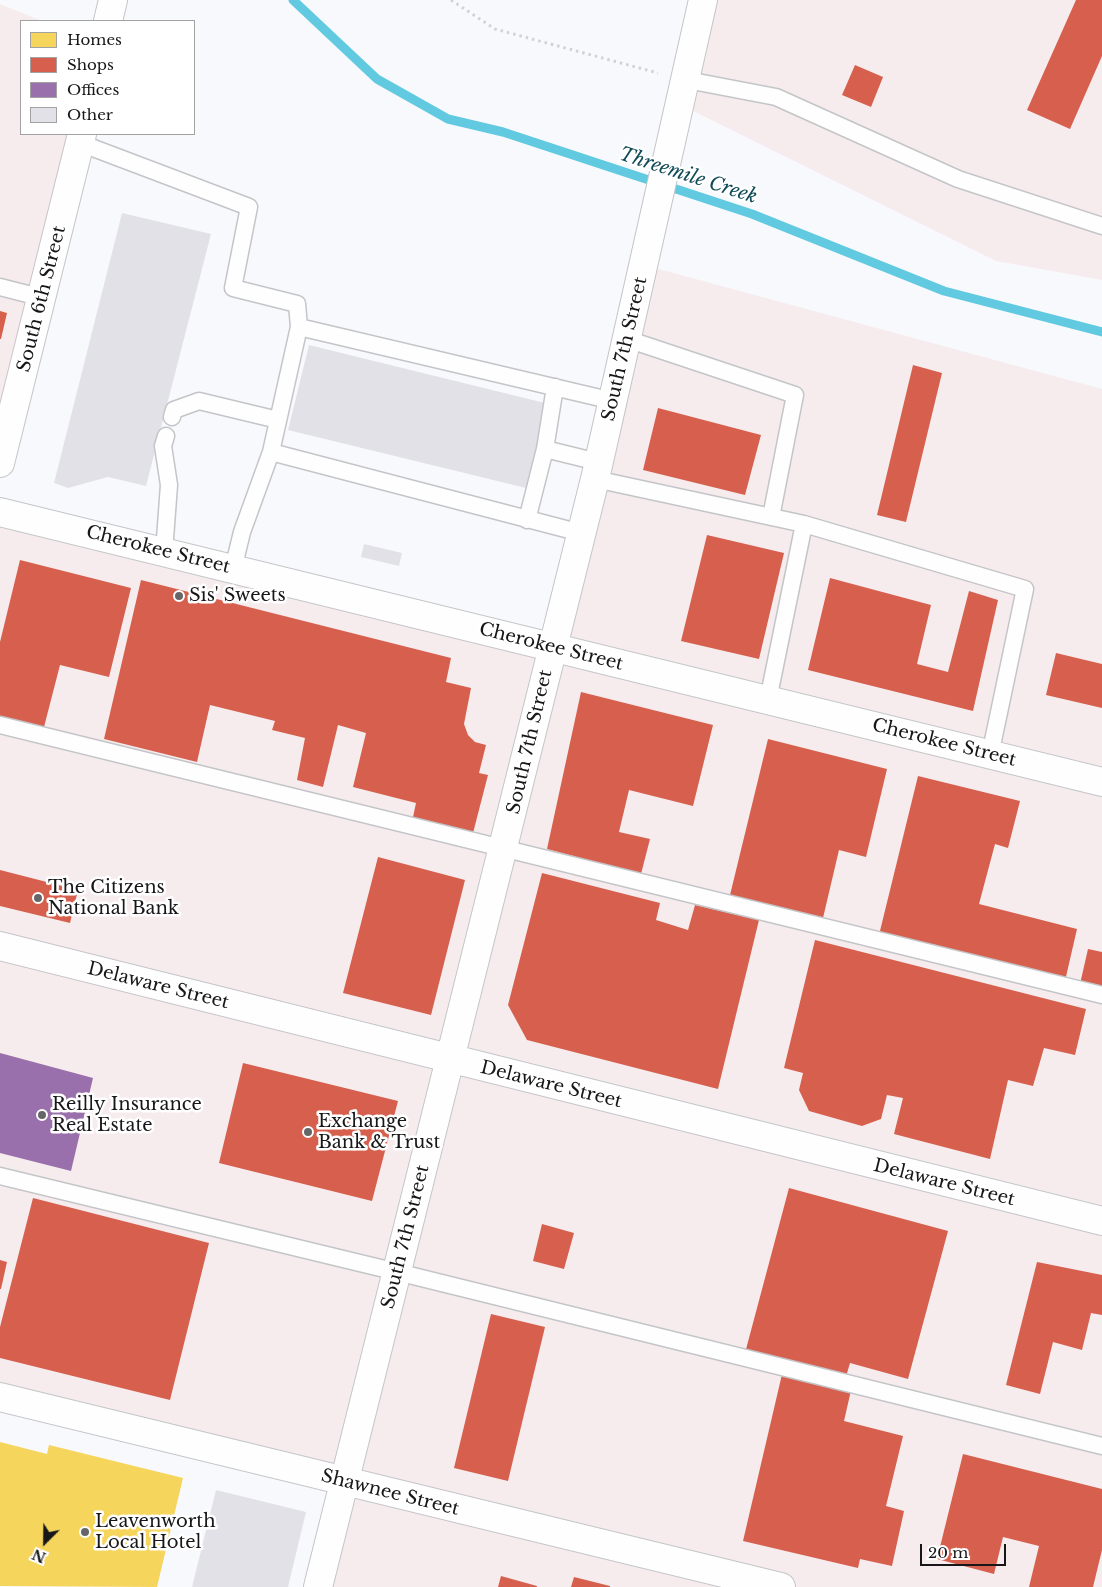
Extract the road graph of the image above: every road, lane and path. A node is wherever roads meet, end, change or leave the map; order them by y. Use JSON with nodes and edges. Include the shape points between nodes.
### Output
{"nodes":[{"id":1,"x":113,"y":0,"type":"edge"},
{"id":2,"x":450,"y":0,"type":"edge"},
{"id":3,"x":704,"y":0,"type":"edge"},
{"id":4,"x":108,"y":20,"type":"edge"},
{"id":5,"x":684,"y":93,"type":"junction"},
{"id":6,"x":81,"y":138,"type":"edge"},
{"id":7,"x":1102,"y":226,"type":"edge"},
{"id":8,"x":0,"y":287,"type":"edge"},
{"id":9,"x":43,"y":298,"type":"junction"},
{"id":10,"x":299,"y":327,"type":"junction"},
{"id":11,"x":627,"y":339,"type":"junction"},
{"id":12,"x":555,"y":387,"type":"junction"},
{"id":13,"x":613,"y":401,"type":"junction"},
{"id":14,"x":172,"y":417,"type":"dead end"},
{"id":15,"x":278,"y":420,"type":"junction"},
{"id":16,"x":166,"y":436,"type":"dead end"},
{"id":17,"x":545,"y":449,"type":"junction"},
{"id":18,"x":271,"y":452,"type":"junction"},
{"id":19,"x":0,"y":463,"type":"edge"},
{"id":20,"x":597,"y":471,"type":"junction"},
{"id":21,"x":0,"y":512,"type":"edge"},
{"id":22,"x":771,"y":517,"type":"junction"},
{"id":23,"x":527,"y":520,"type":"junction"},
{"id":24,"x":804,"y":524,"type":"junction"},
{"id":25,"x":581,"y":533,"type":"junction"},
{"id":26,"x":164,"y":552,"type":"junction"},
{"id":27,"x":233,"y":569,"type":"junction"},
{"id":28,"x":552,"y":647,"type":"junction"},
{"id":29,"x":768,"y":700,"type":"junction"},
{"id":30,"x":0,"y":725,"type":"edge"},
{"id":31,"x":990,"y":755,"type":"junction"},
{"id":32,"x":1102,"y":782,"type":"edge"},
{"id":33,"x":504,"y":850,"type":"junction"},
{"id":34,"x":0,"y":946,"type":"edge"},
{"id":35,"x":1102,"y":995,"type":"edge"},
{"id":36,"x":451,"y":1059,"type":"junction"},
{"id":37,"x":0,"y":1176,"type":"edge"},
{"id":38,"x":1102,"y":1222,"type":"edge"},
{"id":39,"x":397,"y":1272,"type":"junction"},
{"id":40,"x":0,"y":1398,"type":"edge"},
{"id":41,"x":1102,"y":1446,"type":"edge"},
{"id":42,"x":344,"y":1481,"type":"junction"},
{"id":43,"x":318,"y":1587,"type":"edge"},
{"id":44,"x":781,"y":1587,"type":"edge"}],
"edges":[{"from":1,"to":4,"type":"street"},
{"from":2,"to":5,"type":"path","via":[[495,29]]},
{"from":3,"to":5,"type":"street","name":"South 7th Street"},
{"from":5,"to":7,"type":"lane","via":[[776,97],[958,179]]},
{"from":5,"to":11,"type":"street","name":"South 7th Street"},
{"from":6,"to":9,"type":"street","name":"South 6th Street"},
{"from":6,"to":10,"type":"lane","via":[[249,206],[233,288],[297,304]]},
{"from":8,"to":9,"type":"lane"},
{"from":9,"to":19,"type":"street","name":"South 6th Street"},
{"from":10,"to":12,"type":"lane"},
{"from":10,"to":15,"type":"lane"},
{"from":11,"to":13,"type":"street","name":"South 7th Street"},
{"from":11,"to":22,"type":"lane","via":[[795,395]]},
{"from":12,"to":13,"type":"lane"},
{"from":12,"to":17,"type":"lane"},
{"from":13,"to":20,"type":"street","name":"South 7th Street"},
{"from":14,"to":15,"type":"lane","via":[[174,410],[199,401]]},
{"from":15,"to":18,"type":"lane"},
{"from":16,"to":26,"type":"lane","via":[[163,446],[169,485]]},
{"from":17,"to":20,"type":"lane"},
{"from":17,"to":23,"type":"lane"},
{"from":18,"to":23,"type":"lane"},
{"from":18,"to":27,"type":"lane","via":[[242,532]]},
{"from":20,"to":22,"type":"lane"},
{"from":20,"to":25,"type":"street","name":"South 7th Street"},
{"from":21,"to":26,"type":"street","name":"Cherokee Street"},
{"from":22,"to":24,"type":"lane"},
{"from":23,"to":25,"type":"lane"},
{"from":24,"to":29,"type":"lane"},
{"from":24,"to":31,"type":"lane","via":[[1025,589]]},
{"from":25,"to":28,"type":"street","name":"South 7th Street"},
{"from":26,"to":27,"type":"street","name":"Cherokee Street"},
{"from":27,"to":28,"type":"street","name":"Cherokee Street"},
{"from":28,"to":29,"type":"street","name":"Cherokee Street"},
{"from":28,"to":33,"type":"street","name":"South 7th Street"},
{"from":29,"to":31,"type":"street","name":"Cherokee Street"},
{"from":30,"to":33,"type":"lane"},
{"from":31,"to":32,"type":"street","name":"Cherokee Street"},
{"from":33,"to":35,"type":"lane"},
{"from":33,"to":36,"type":"street","name":"South 7th Street"},
{"from":34,"to":36,"type":"street","name":"Delaware Street"},
{"from":36,"to":38,"type":"street","name":"Delaware Street"},
{"from":36,"to":39,"type":"street","name":"South 7th Street"},
{"from":37,"to":39,"type":"lane"},
{"from":39,"to":41,"type":"lane"},
{"from":39,"to":42,"type":"street","name":"South 7th Street"},
{"from":40,"to":42,"type":"street","name":"Shawnee Street"},
{"from":42,"to":43,"type":"street","name":"South 7th Street"},
{"from":42,"to":44,"type":"street","name":"Shawnee Street"}]}
